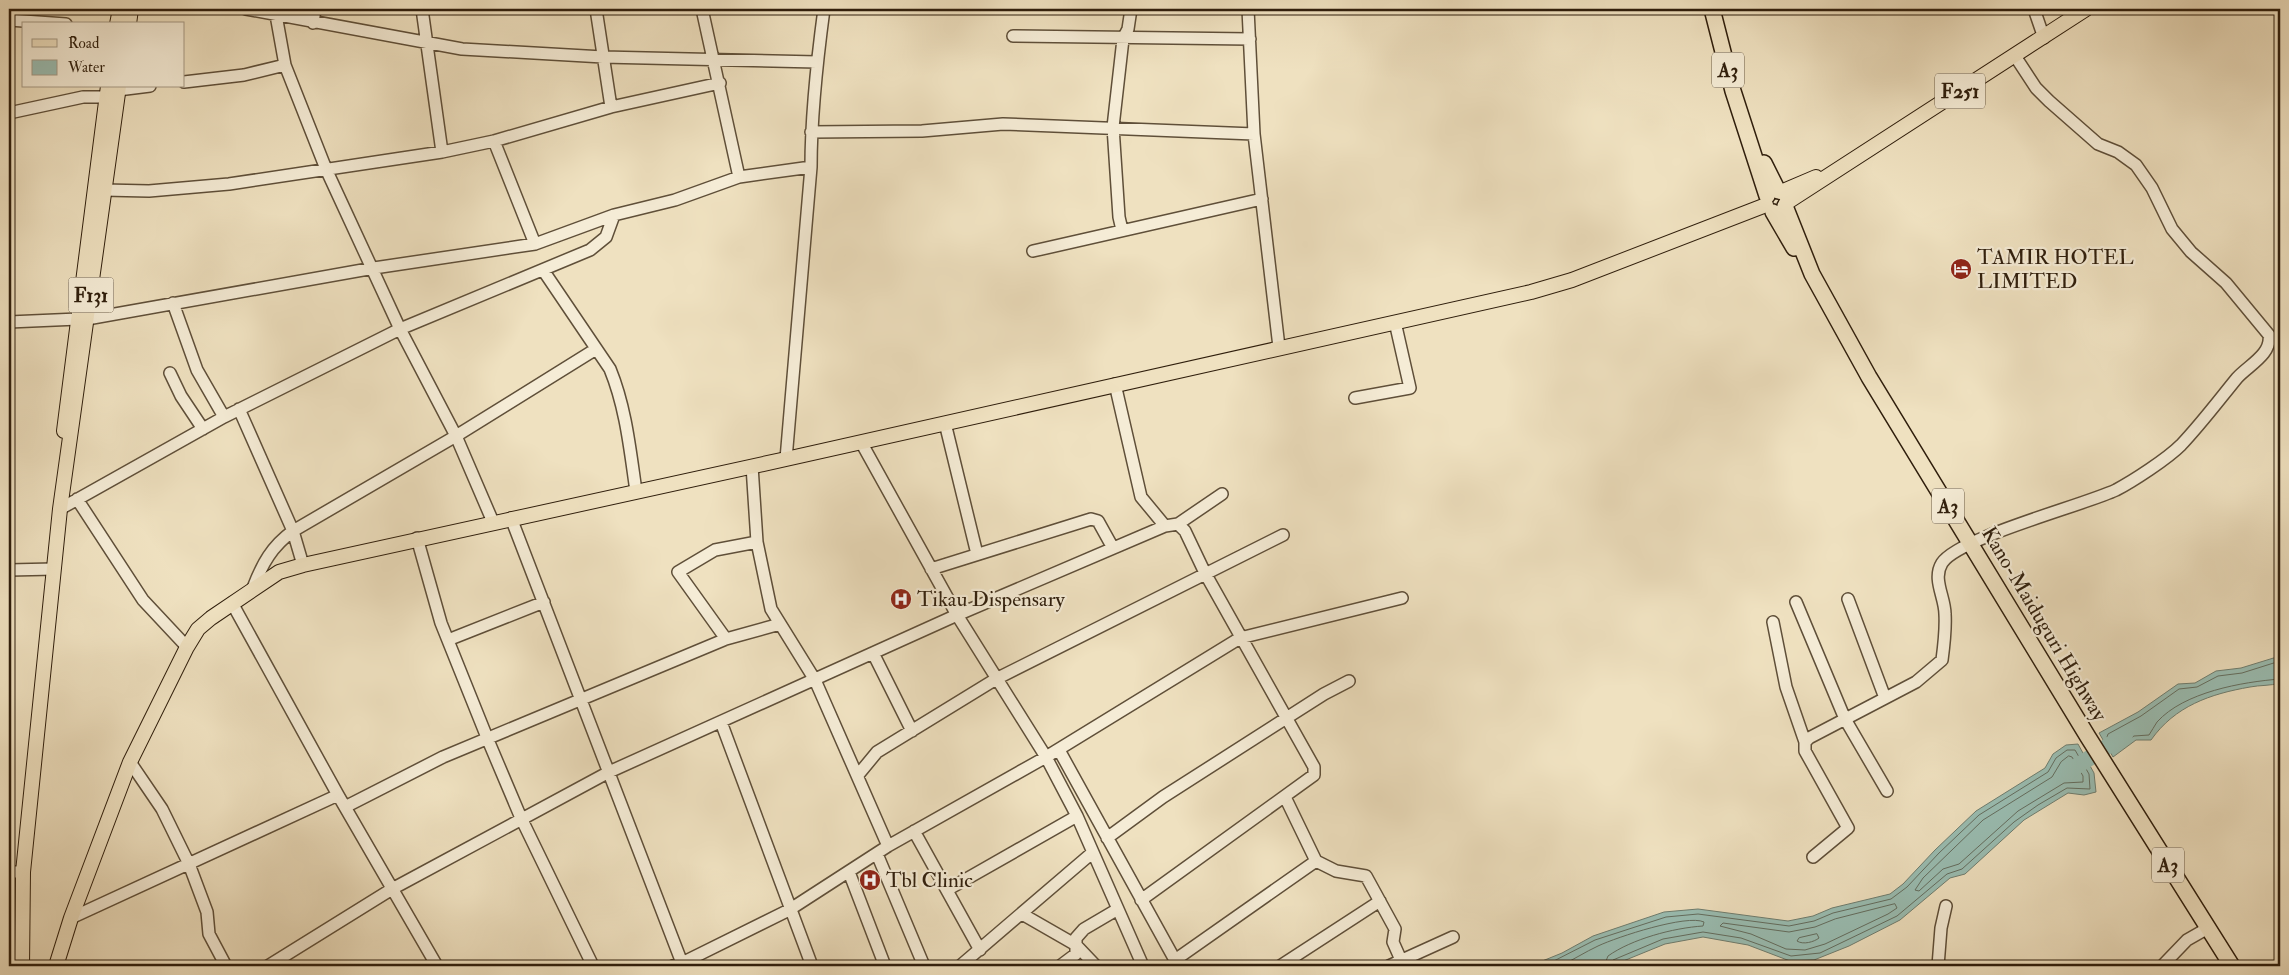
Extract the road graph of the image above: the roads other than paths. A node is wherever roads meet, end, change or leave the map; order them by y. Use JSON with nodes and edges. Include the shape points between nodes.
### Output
{"nodes":[{"id":1,"x":120,"y":9,"type":"edge"},
{"id":2,"x":131,"y":9,"type":"edge"},
{"id":3,"x":246,"y":9,"type":"edge"},
{"id":4,"x":315,"y":9,"type":"edge"},
{"id":5,"x":422,"y":9,"type":"edge"},
{"id":6,"x":596,"y":9,"type":"edge"},
{"id":7,"x":702,"y":9,"type":"edge"},
{"id":8,"x":824,"y":9,"type":"edge"},
{"id":9,"x":1131,"y":9,"type":"edge"},
{"id":10,"x":1248,"y":9,"type":"edge"},
{"id":11,"x":1712,"y":9,"type":"edge"},
{"id":12,"x":2034,"y":9,"type":"edge"},
{"id":13,"x":2086,"y":9,"type":"edge"},
{"id":14,"x":276,"y":15,"type":"junction"},
{"id":15,"x":9,"y":20,"type":"edge"},
{"id":16,"x":38,"y":22,"type":"edge"},
{"id":17,"x":117,"y":22,"type":"edge"},
{"id":18,"x":129,"y":22,"type":"edge"},
{"id":19,"x":313,"y":23,"type":"junction"},
{"id":20,"x":1013,"y":36,"type":"dead end"},
{"id":21,"x":2044,"y":38,"type":"junction"},
{"id":22,"x":1123,"y":39,"type":"junction"},
{"id":23,"x":1250,"y":39,"type":"junction"},
{"id":24,"x":425,"y":44,"type":"junction"},
{"id":25,"x":2015,"y":56,"type":"junction"},
{"id":26,"x":603,"y":57,"type":"junction"},
{"id":27,"x":714,"y":60,"type":"junction"},
{"id":28,"x":817,"y":62,"type":"junction"},
{"id":29,"x":286,"y":65,"type":"junction"},
{"id":30,"x":185,"y":82,"type":"edge"},
{"id":31,"x":720,"y":83,"type":"junction"},
{"id":32,"x":132,"y":88,"type":"edge"},
{"id":33,"x":113,"y":90,"type":"edge"},
{"id":34,"x":611,"y":107,"type":"junction"},
{"id":35,"x":9,"y":113,"type":"edge"},
{"id":36,"x":1113,"y":127,"type":"junction"},
{"id":37,"x":811,"y":132,"type":"junction"},
{"id":38,"x":1254,"y":134,"type":"junction"},
{"id":39,"x":494,"y":142,"type":"junction"},
{"id":40,"x":442,"y":152,"type":"junction"},
{"id":41,"x":811,"y":167,"type":"junction"},
{"id":42,"x":326,"y":169,"type":"junction"},
{"id":43,"x":739,"y":177,"type":"junction"},
{"id":44,"x":104,"y":190,"type":"junction"},
{"id":45,"x":1262,"y":199,"type":"junction"},
{"id":46,"x":1777,"y":201,"type":"junction"},
{"id":47,"x":614,"y":215,"type":"junction"},
{"id":48,"x":1122,"y":230,"type":"junction"},
{"id":49,"x":535,"y":244,"type":"junction"},
{"id":50,"x":1033,"y":251,"type":"dead end"},
{"id":51,"x":374,"y":268,"type":"junction"},
{"id":52,"x":543,"y":270,"type":"junction"},
{"id":53,"x":172,"y":303,"type":"junction"},
{"id":54,"x":83,"y":319,"type":"junction"},
{"id":55,"x":9,"y":322,"type":"edge"},
{"id":56,"x":1396,"y":322,"type":"junction"},
{"id":57,"x":400,"y":329,"type":"junction"},
{"id":58,"x":1279,"y":347,"type":"junction"},
{"id":59,"x":596,"y":349,"type":"junction"},
{"id":60,"x":170,"y":373,"type":"dead end"},
{"id":61,"x":1115,"y":384,"type":"junction"},
{"id":62,"x":1355,"y":398,"type":"dead end"},
{"id":63,"x":239,"y":409,"type":"junction"},
{"id":64,"x":224,"y":417,"type":"junction"},
{"id":65,"x":945,"y":423,"type":"junction"},
{"id":66,"x":203,"y":429,"type":"junction"},
{"id":67,"x":456,"y":436,"type":"junction"},
{"id":68,"x":861,"y":442,"type":"junction"},
{"id":69,"x":786,"y":459,"type":"junction"},
{"id":70,"x":752,"y":466,"type":"junction"},
{"id":71,"x":636,"y":491,"type":"junction"},
{"id":72,"x":1222,"y":494,"type":"dead end"},
{"id":73,"x":77,"y":499,"type":"junction"},
{"id":74,"x":61,"y":506,"type":"junction"},
{"id":75,"x":511,"y":518,"type":"junction"},
{"id":76,"x":494,"y":522,"type":"junction"},
{"id":77,"x":1178,"y":524,"type":"junction"},
{"id":78,"x":1166,"y":526,"type":"junction"},
{"id":79,"x":293,"y":531,"type":"junction"},
{"id":80,"x":1283,"y":535,"type":"dead end"},
{"id":81,"x":417,"y":538,"type":"junction"},
{"id":82,"x":757,"y":542,"type":"junction"},
{"id":83,"x":1970,"y":542,"type":"junction"},
{"id":84,"x":1113,"y":548,"type":"junction"},
{"id":85,"x":977,"y":554,"type":"junction"},
{"id":86,"x":303,"y":565,"type":"junction"},
{"id":87,"x":54,"y":569,"type":"junction"},
{"id":88,"x":931,"y":569,"type":"junction"},
{"id":89,"x":9,"y":570,"type":"edge"},
{"id":90,"x":1205,"y":573,"type":"junction"},
{"id":91,"x":253,"y":588,"type":"junction"},
{"id":92,"x":1402,"y":598,"type":"dead end"},
{"id":93,"x":1848,"y":599,"type":"dead end"},
{"id":94,"x":544,"y":602,"type":"junction"},
{"id":95,"x":1796,"y":602,"type":"dead end"},
{"id":96,"x":232,"y":603,"type":"junction"},
{"id":97,"x":957,"y":615,"type":"junction"},
{"id":98,"x":1774,"y":622,"type":"dead end"},
{"id":99,"x":780,"y":624,"type":"junction"},
{"id":100,"x":1240,"y":638,"type":"junction"},
{"id":101,"x":726,"y":639,"type":"junction"},
{"id":102,"x":448,"y":640,"type":"junction"},
{"id":103,"x":186,"y":647,"type":"junction"},
{"id":104,"x":874,"y":653,"type":"junction"},
{"id":105,"x":996,"y":679,"type":"junction"},
{"id":106,"x":815,"y":680,"type":"junction"},
{"id":107,"x":1350,"y":681,"type":"dead end"},
{"id":108,"x":1885,"y":698,"type":"junction"},
{"id":109,"x":581,"y":700,"type":"junction"},
{"id":110,"x":1285,"y":718,"type":"junction"},
{"id":111,"x":1845,"y":719,"type":"junction"},
{"id":112,"x":721,"y":722,"type":"junction"},
{"id":113,"x":912,"y":731,"type":"junction"},
{"id":114,"x":488,"y":740,"type":"junction"},
{"id":115,"x":1805,"y":742,"type":"junction"},
{"id":116,"x":1059,"y":750,"type":"junction"},
{"id":117,"x":1046,"y":757,"type":"junction"},
{"id":118,"x":130,"y":762,"type":"junction"},
{"id":119,"x":609,"y":772,"type":"junction"},
{"id":120,"x":858,"y":775,"type":"junction"},
{"id":121,"x":1886,"y":791,"type":"dead end"},
{"id":122,"x":338,"y":796,"type":"junction"},
{"id":123,"x":1285,"y":797,"type":"junction"},
{"id":124,"x":344,"y":807,"type":"junction"},
{"id":125,"x":1077,"y":816,"type":"junction"},
{"id":126,"x":521,"y":818,"type":"junction"},
{"id":127,"x":914,"y":831,"type":"junction"},
{"id":128,"x":1107,"y":838,"type":"junction"},
{"id":129,"x":888,"y":846,"type":"junction"},
{"id":130,"x":1092,"y":853,"type":"junction"},
{"id":131,"x":877,"y":854,"type":"junction"},
{"id":132,"x":1813,"y":857,"type":"dead end"},
{"id":133,"x":1316,"y":861,"type":"junction"},
{"id":134,"x":189,"y":864,"type":"junction"},
{"id":135,"x":16,"y":872,"type":"edge"},
{"id":136,"x":849,"y":872,"type":"junction"},
{"id":137,"x":392,"y":889,"type":"junction"},
{"id":138,"x":947,"y":890,"type":"junction"},
{"id":139,"x":1141,"y":900,"type":"junction"},
{"id":140,"x":1380,"y":901,"type":"junction"},
{"id":141,"x":1946,"y":906,"type":"dead end"},
{"id":142,"x":1118,"y":909,"type":"junction"},
{"id":143,"x":789,"y":910,"type":"junction"},
{"id":144,"x":1022,"y":914,"type":"junction"},
{"id":145,"x":71,"y":918,"type":"junction"},
{"id":146,"x":2208,"y":928,"type":"junction"},
{"id":147,"x":1453,"y":937,"type":"dead end"},
{"id":148,"x":1076,"y":946,"type":"junction"},
{"id":149,"x":980,"y":950,"type":"junction"},
{"id":150,"x":1401,"y":960,"type":"junction"},
{"id":151,"x":679,"y":965,"type":"edge"},
{"id":152,"x":22,"y":966,"type":"edge"},
{"id":153,"x":56,"y":966,"type":"edge"},
{"id":154,"x":226,"y":966,"type":"edge"},
{"id":155,"x":270,"y":966,"type":"edge"},
{"id":156,"x":437,"y":966,"type":"edge"},
{"id":157,"x":593,"y":966,"type":"edge"},
{"id":158,"x":812,"y":966,"type":"edge"},
{"id":159,"x":885,"y":966,"type":"edge"},
{"id":160,"x":924,"y":966,"type":"edge"},
{"id":161,"x":960,"y":966,"type":"edge"},
{"id":162,"x":1060,"y":966,"type":"edge"},
{"id":163,"x":1096,"y":966,"type":"edge"},
{"id":164,"x":1143,"y":966,"type":"edge"},
{"id":165,"x":1280,"y":966,"type":"edge"},
{"id":166,"x":1389,"y":966,"type":"edge"},
{"id":167,"x":1938,"y":966,"type":"edge"},
{"id":168,"x":2162,"y":966,"type":"edge"},
{"id":169,"x":2232,"y":966,"type":"edge"}],
"edges":[{"from":1,"to":17,"type":"main road"},
{"from":2,"to":18,"type":"main road"},
{"from":3,"to":14,"type":"street"},
{"from":4,"to":19,"type":"street"},
{"from":5,"to":24,"type":"street"},
{"from":6,"to":26,"type":"street"},
{"from":7,"to":27,"type":"street"},
{"from":8,"to":28,"type":"street"},
{"from":9,"to":22,"type":"street"},
{"from":10,"to":23,"type":"street"},
{"from":11,"to":46,"type":"highway","name":"Kano-Maiduguri Highway","number":"A3","via":[[1733,91]]},
{"from":12,"to":21,"type":"street"},
{"from":13,"to":21,"type":"main road","number":"F251"},
{"from":14,"to":19,"type":"street"},
{"from":14,"to":29,"type":"street"},
{"from":15,"to":16,"type":"street"},
{"from":19,"to":24,"type":"street"},
{"from":20,"to":22,"type":"street"},
{"from":21,"to":25,"type":"main road","number":"F251"},
{"from":22,"to":23,"type":"street"},
{"from":22,"to":36,"type":"street"},
{"from":23,"to":38,"type":"street"},
{"from":24,"to":26,"type":"street","via":[[519,54]]},
{"from":24,"to":40,"type":"street"},
{"from":25,"to":46,"type":"main road","number":"F251","via":[[1833,171]]},
{"from":25,"to":83,"type":"street","via":[[2036,88],[2049,101],[2098,144],[2118,152],[2136,165],[2152,188],[2172,229],[2190,252],[2226,283],[2269,335],[2270,344],[2180,446],[2116,490]]},
{"from":26,"to":27,"type":"street"},
{"from":26,"to":34,"type":"street"},
{"from":27,"to":28,"type":"street"},
{"from":27,"to":31,"type":"street"},
{"from":28,"to":37,"type":"street"},
{"from":29,"to":30,"type":"street","via":[[251,74]]},
{"from":29,"to":42,"type":"street"},
{"from":31,"to":34,"type":"street"},
{"from":31,"to":43,"type":"street"},
{"from":32,"to":33,"type":"street"},
{"from":33,"to":35,"type":"street"},
{"from":33,"to":44,"type":"main road","number":"F131"},
{"from":33,"to":54,"type":"main road","number":"F131"},
{"from":34,"to":39,"type":"street"},
{"from":36,"to":37,"type":"street","via":[[1003,124],[894,132]]},
{"from":36,"to":38,"type":"street"},
{"from":36,"to":48,"type":"street"},
{"from":37,"to":41,"type":"street"},
{"from":38,"to":45,"type":"street"},
{"from":39,"to":40,"type":"street"},
{"from":39,"to":49,"type":"street"},
{"from":40,"to":42,"type":"street"},
{"from":41,"to":43,"type":"street"},
{"from":41,"to":69,"type":"street"},
{"from":42,"to":44,"type":"street","via":[[229,184],[149,191]]},
{"from":42,"to":51,"type":"street"},
{"from":43,"to":47,"type":"street","via":[[675,200]]},
{"from":44,"to":54,"type":"main road","number":"F131"},
{"from":45,"to":48,"type":"street"},
{"from":45,"to":58,"type":"street"},
{"from":46,"to":56,"type":"main road","via":[[1572,280]]},
{"from":46,"to":83,"type":"highway","name":"Kano-Maiduguri Highway","number":"A3","via":[[1796,251]]},
{"from":47,"to":49,"type":"street"},
{"from":47,"to":52,"type":"street","via":[[606,237],[599,244]]},
{"from":48,"to":50,"type":"street"},
{"from":49,"to":51,"type":"street"},
{"from":51,"to":53,"type":"street"},
{"from":51,"to":57,"type":"street"},
{"from":52,"to":57,"type":"street"},
{"from":52,"to":59,"type":"street"},
{"from":53,"to":54,"type":"street"},
{"from":53,"to":64,"type":"street","via":[[198,370]]},
{"from":54,"to":55,"type":"street"},
{"from":54,"to":74,"type":"main road","number":"F131"},
{"from":56,"to":58,"type":"main road"},
{"from":56,"to":62,"type":"street","via":[[1410,388]]},
{"from":57,"to":63,"type":"street"},
{"from":57,"to":67,"type":"street"},
{"from":58,"to":61,"type":"main road"},
{"from":59,"to":67,"type":"street"},
{"from":59,"to":71,"type":"street","via":[[610,369],[624,413]]},
{"from":60,"to":66,"type":"street"},
{"from":61,"to":65,"type":"main road"},
{"from":61,"to":78,"type":"street","via":[[1141,497]]},
{"from":63,"to":64,"type":"street"},
{"from":63,"to":79,"type":"street"},
{"from":64,"to":66,"type":"street"},
{"from":65,"to":68,"type":"main road"},
{"from":65,"to":85,"type":"street"},
{"from":66,"to":73,"type":"street"},
{"from":67,"to":76,"type":"street"},
{"from":67,"to":79,"type":"street"},
{"from":68,"to":69,"type":"main road"},
{"from":68,"to":88,"type":"street"},
{"from":69,"to":70,"type":"main road"},
{"from":70,"to":71,"type":"main road"},
{"from":70,"to":82,"type":"street"},
{"from":71,"to":75,"type":"main road"},
{"from":72,"to":77,"type":"street"},
{"from":73,"to":74,"type":"street"},
{"from":73,"to":103,"type":"street","via":[[143,600]]},
{"from":74,"to":87,"type":"main road","number":"F131"},
{"from":75,"to":76,"type":"main road"},
{"from":75,"to":94,"type":"street"},
{"from":76,"to":81,"type":"main road"},
{"from":77,"to":78,"type":"street"},
{"from":77,"to":90,"type":"street","via":[[1185,531]]},
{"from":78,"to":84,"type":"street"},
{"from":79,"to":86,"type":"street"},
{"from":79,"to":91,"type":"street","via":[[272,550],[261,566]]},
{"from":80,"to":90,"type":"street"},
{"from":81,"to":86,"type":"main road"},
{"from":81,"to":102,"type":"street"},
{"from":82,"to":99,"type":"street","via":[[766,592]]},
{"from":82,"to":101,"type":"street","via":[[715,550],[678,572]]},
{"from":83,"to":108,"type":"street","via":[[1943,562],[1938,575],[1945,612],[1942,660],[1916,682]]},
{"from":83,"to":146,"type":"highway","name":"Kano-Maiduguri Highway","number":"A3"},
{"from":84,"to":85,"type":"street","via":[[1098,521],[1091,518]]},
{"from":84,"to":97,"type":"street"},
{"from":85,"to":88,"type":"street"},
{"from":86,"to":91,"type":"main road","via":[[280,572]]},
{"from":87,"to":89,"type":"street"},
{"from":87,"to":135,"type":"main road","number":"F131"},
{"from":88,"to":97,"type":"street"},
{"from":90,"to":100,"type":"street"},
{"from":90,"to":105,"type":"street"},
{"from":91,"to":96,"type":"main road"},
{"from":92,"to":100,"type":"street"},
{"from":93,"to":108,"type":"street"},
{"from":94,"to":102,"type":"street"},
{"from":94,"to":109,"type":"street"},
{"from":95,"to":111,"type":"street"},
{"from":96,"to":103,"type":"main road","via":[[198,629]]},
{"from":96,"to":122,"type":"street"},
{"from":97,"to":104,"type":"street"},
{"from":97,"to":105,"type":"street"},
{"from":98,"to":115,"type":"street","via":[[1786,687]]},
{"from":99,"to":101,"type":"street"},
{"from":99,"to":106,"type":"street"},
{"from":100,"to":110,"type":"street"},
{"from":100,"to":116,"type":"street"},
{"from":101,"to":109,"type":"street"},
{"from":102,"to":114,"type":"street"},
{"from":103,"to":118,"type":"main road"},
{"from":104,"to":106,"type":"street"},
{"from":104,"to":113,"type":"street"},
{"from":105,"to":113,"type":"street"},
{"from":105,"to":117,"type":"street"},
{"from":106,"to":112,"type":"street"},
{"from":106,"to":120,"type":"street"},
{"from":107,"to":110,"type":"street"},
{"from":108,"to":111,"type":"street"},
{"from":109,"to":114,"type":"street"},
{"from":109,"to":119,"type":"street"},
{"from":110,"to":123,"type":"street","via":[[1314,768],[1314,775]]},
{"from":110,"to":128,"type":"street","via":[[1163,796]]},
{"from":111,"to":115,"type":"street"},
{"from":111,"to":121,"type":"street"},
{"from":112,"to":119,"type":"street"},
{"from":112,"to":143,"type":"street"},
{"from":113,"to":120,"type":"street","via":[[877,752]]},
{"from":114,"to":124,"type":"street","via":[[443,757]]},
{"from":114,"to":126,"type":"street"},
{"from":115,"to":132,"type":"street","via":[[1805,751],[1848,828]]},
{"from":116,"to":117,"type":"street"},
{"from":116,"to":128,"type":"street"},
{"from":117,"to":125,"type":"street"},
{"from":117,"to":127,"type":"street"},
{"from":118,"to":134,"type":"street","via":[[162,809]]},
{"from":118,"to":145,"type":"main road"},
{"from":119,"to":126,"type":"street"},
{"from":119,"to":151,"type":"street"},
{"from":120,"to":129,"type":"street"},
{"from":122,"to":124,"type":"street"},
{"from":122,"to":134,"type":"street"},
{"from":123,"to":133,"type":"street"},
{"from":123,"to":139,"type":"street"},
{"from":124,"to":137,"type":"street"},
{"from":125,"to":130,"type":"street"},
{"from":125,"to":138,"type":"street"},
{"from":126,"to":137,"type":"street"},
{"from":126,"to":157,"type":"street"},
{"from":127,"to":129,"type":"street"},
{"from":127,"to":138,"type":"street"},
{"from":128,"to":139,"type":"street"},
{"from":129,"to":131,"type":"street"},
{"from":130,"to":142,"type":"street"},
{"from":130,"to":144,"type":"street"},
{"from":131,"to":136,"type":"street"},
{"from":131,"to":160,"type":"street"},
{"from":133,"to":139,"type":"street","via":[[1175,960]]},
{"from":133,"to":140,"type":"street","via":[[1336,871],[1366,876]]},
{"from":134,"to":145,"type":"street"},
{"from":134,"to":154,"type":"street","via":[[208,912],[209,934]]},
{"from":135,"to":152,"type":"main road","number":"F131"},
{"from":136,"to":143,"type":"street"},
{"from":136,"to":159,"type":"street"},
{"from":137,"to":155,"type":"street"},
{"from":137,"to":156,"type":"street"},
{"from":138,"to":149,"type":"street"},
{"from":140,"to":150,"type":"street","via":[[1395,929],[1393,942]]},
{"from":140,"to":165,"type":"street"},
{"from":141,"to":167,"type":"street"},
{"from":142,"to":148,"type":"street","via":[[1084,929],[1076,938]]},
{"from":142,"to":164,"type":"street"},
{"from":143,"to":151,"type":"street"},
{"from":143,"to":158,"type":"street"},
{"from":144,"to":148,"type":"street"},
{"from":144,"to":149,"type":"street"},
{"from":145,"to":153,"type":"main road"},
{"from":146,"to":168,"type":"street","via":[[2187,940]]},
{"from":146,"to":169,"type":"highway","name":"Kano-Maiduguri Highway","number":"A3"},
{"from":147,"to":150,"type":"street"},
{"from":148,"to":162,"type":"street","via":[[1076,954]]},
{"from":148,"to":163,"type":"street"},
{"from":149,"to":161,"type":"street"},
{"from":150,"to":166,"type":"street"}]}
